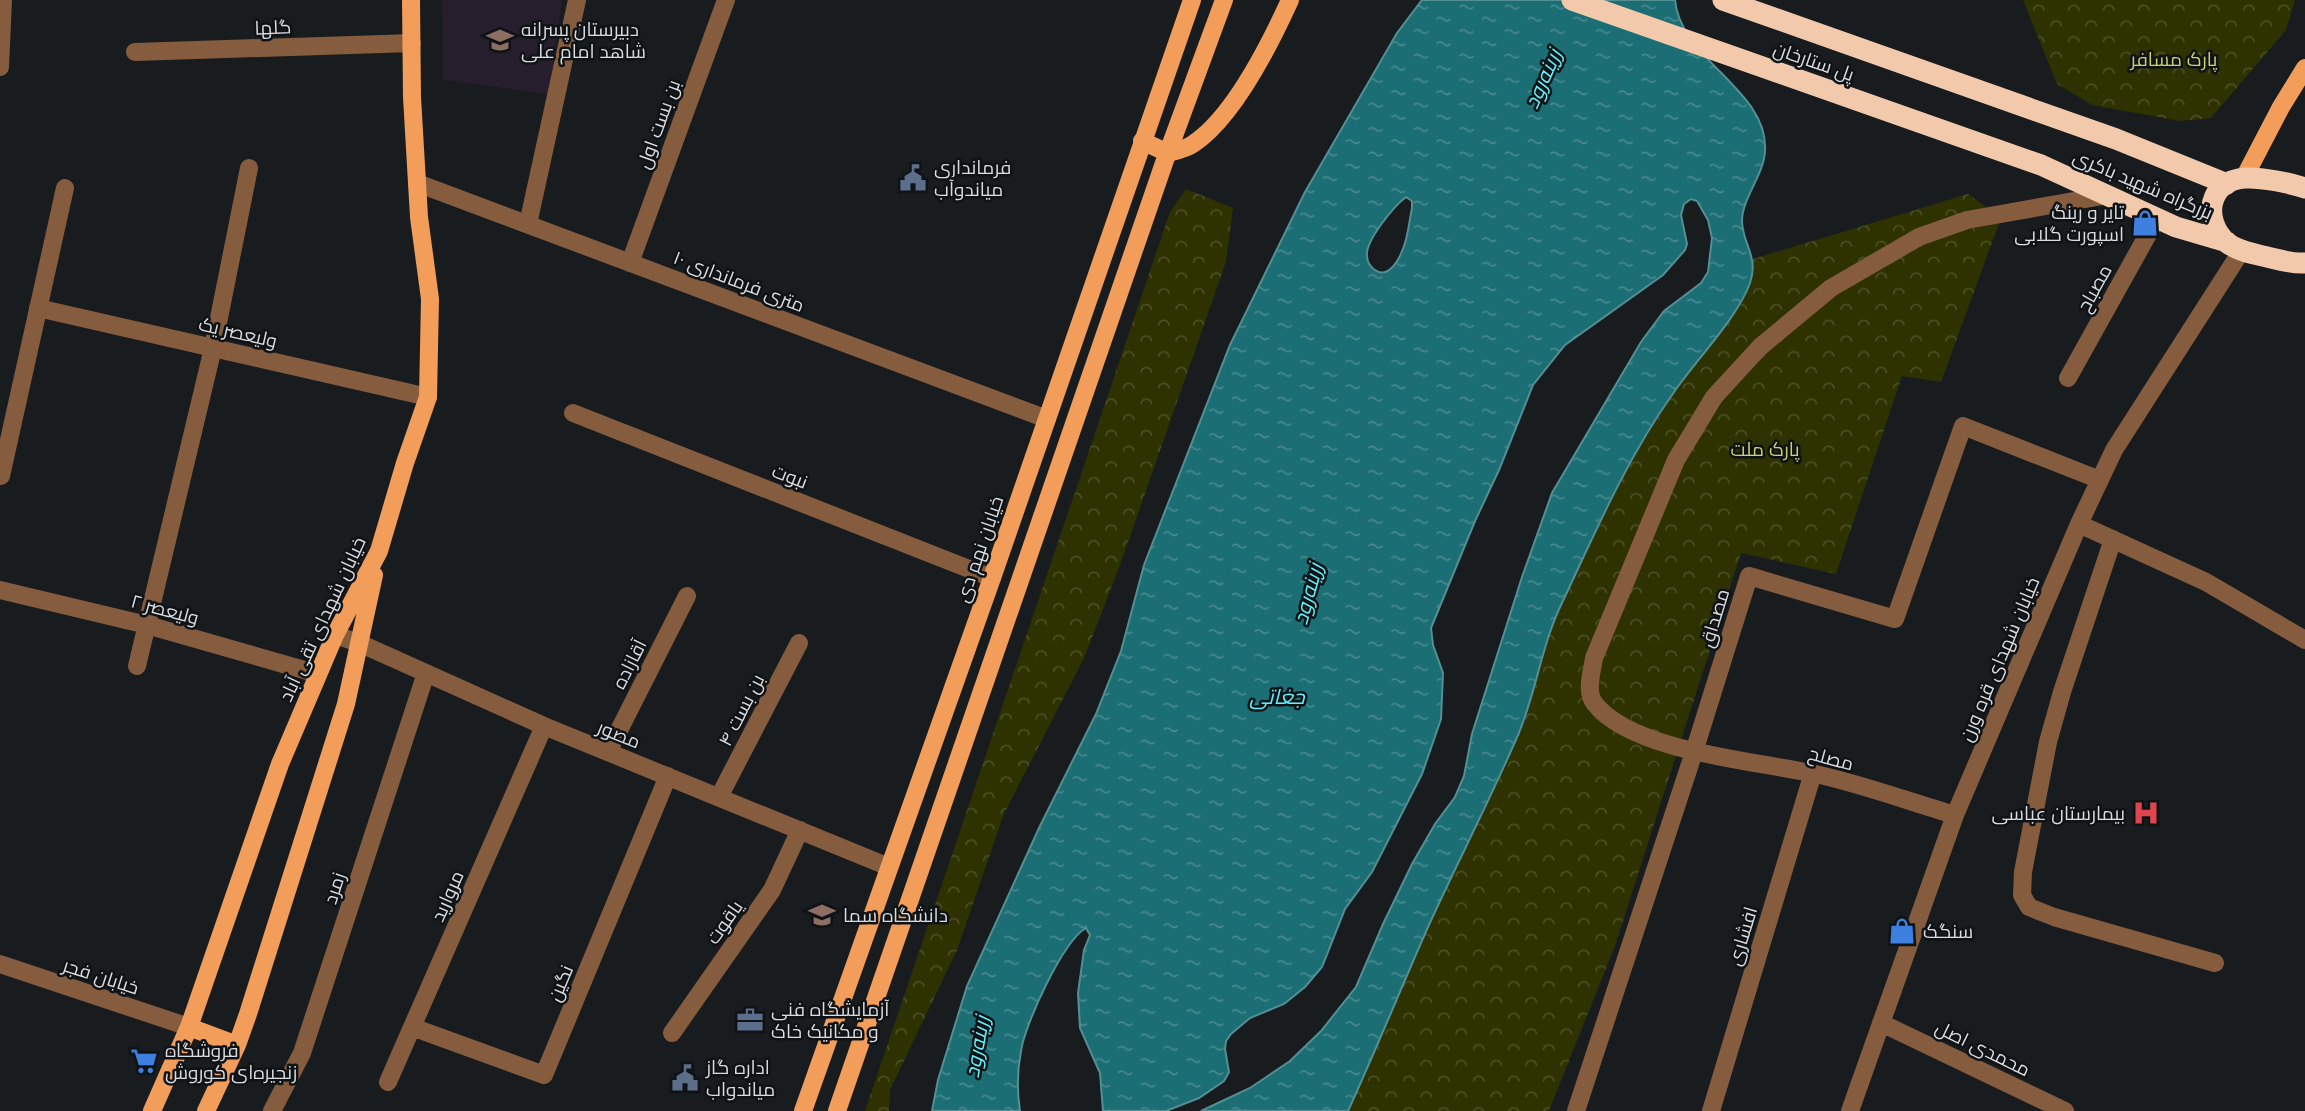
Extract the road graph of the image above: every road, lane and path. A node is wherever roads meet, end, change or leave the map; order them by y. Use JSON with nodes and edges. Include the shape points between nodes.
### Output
{"nodes":[{"id":1,"x":3,"y":0,"type":"edge"},
{"id":2,"x":411,"y":0,"type":"edge"},
{"id":3,"x":577,"y":0,"type":"edge"},
{"id":4,"x":726,"y":0,"type":"edge"},
{"id":5,"x":1192,"y":0,"type":"edge"},
{"id":6,"x":1224,"y":0,"type":"edge"},
{"id":7,"x":1290,"y":0,"type":"edge"},
{"id":8,"x":1572,"y":0,"type":"edge"},
{"id":9,"x":1723,"y":0,"type":"edge"},
{"id":10,"x":412,"y":43,"type":"junction"},
{"id":11,"x":135,"y":52,"type":"dead end"},
{"id":12,"x":0,"y":67,"type":"edge"},
{"id":13,"x":2305,"y":68,"type":"edge"},
{"id":14,"x":2061,"y":120,"type":"joint"},
{"id":15,"x":1142,"y":141,"type":"junction"},
{"id":16,"x":1168,"y":153,"type":"junction"},
{"id":17,"x":2041,"y":165,"type":"joint"},
{"id":18,"x":250,"y":168,"type":"dead end"},
{"id":19,"x":2236,"y":181,"type":"junction"},
{"id":20,"x":417,"y":183,"type":"junction"},
{"id":21,"x":65,"y":188,"type":"dead end"},
{"id":22,"x":2305,"y":188,"type":"edge"},
{"id":23,"x":2108,"y":195,"type":"junction"},
{"id":24,"x":2157,"y":218,"type":"junction"},
{"id":25,"x":528,"y":225,"type":"junction"},
{"id":26,"x":2234,"y":246,"type":"junction"},
{"id":27,"x":630,"y":263,"type":"junction"},
{"id":28,"x":2305,"y":263,"type":"edge"},
{"id":29,"x":38,"y":308,"type":"junction"},
{"id":30,"x":213,"y":348,"type":"junction"},
{"id":31,"x":2068,"y":378,"type":"dead end"},
{"id":32,"x":428,"y":397,"type":"junction"},
{"id":33,"x":573,"y":413,"type":"dead end"},
{"id":34,"x":1047,"y":419,"type":"junction"},
{"id":35,"x":1,"y":476,"type":"edge"},
{"id":36,"x":2100,"y":480,"type":"junction"},
{"id":37,"x":2079,"y":524,"type":"junction"},
{"id":38,"x":2113,"y":539,"type":"junction"},
{"id":39,"x":379,"y":551,"type":"junction"},
{"id":40,"x":992,"y":578,"type":"junction"},
{"id":41,"x":0,"y":590,"type":"edge"},
{"id":42,"x":687,"y":596,"type":"dead end"},
{"id":43,"x":147,"y":625,"type":"junction"},
{"id":44,"x":335,"y":635,"type":"junction"},
{"id":45,"x":2305,"y":640,"type":"edge"},
{"id":46,"x":359,"y":643,"type":"junction"},
{"id":47,"x":799,"y":643,"type":"dead end"},
{"id":48,"x":137,"y":666,"type":"dead end"},
{"id":49,"x":426,"y":673,"type":"junction"},
{"id":50,"x":318,"y":674,"type":"junction"},
{"id":51,"x":544,"y":726,"type":"junction"},
{"id":52,"x":608,"y":752,"type":"junction"},
{"id":53,"x":1694,"y":752,"type":"junction"},
{"id":54,"x":1813,"y":773,"type":"junction"},
{"id":55,"x":668,"y":776,"type":"junction"},
{"id":56,"x":719,"y":797,"type":"junction"},
{"id":57,"x":1955,"y":815,"type":"junction"},
{"id":58,"x":800,"y":830,"type":"junction"},
{"id":59,"x":889,"y":867,"type":"junction"},
{"id":60,"x":919,"y":877,"type":"junction"},
{"id":61,"x":2215,"y":963,"type":"dead end"},
{"id":62,"x":0,"y":964,"type":"edge"},
{"id":63,"x":1881,"y":1023,"type":"junction"},
{"id":64,"x":189,"y":1027,"type":"junction"},
{"id":65,"x":412,"y":1027,"type":"junction"},
{"id":66,"x":672,"y":1032,"type":"dead end"},
{"id":67,"x":237,"y":1045,"type":"junction"},
{"id":68,"x":387,"y":1082,"type":"dead end"},
{"id":69,"x":152,"y":1111,"type":"edge"},
{"id":70,"x":206,"y":1111,"type":"edge"},
{"id":71,"x":272,"y":1111,"type":"edge"},
{"id":72,"x":803,"y":1111,"type":"edge"},
{"id":73,"x":837,"y":1111,"type":"edge"},
{"id":74,"x":1576,"y":1111,"type":"edge"},
{"id":75,"x":1711,"y":1111,"type":"edge"},
{"id":76,"x":1850,"y":1111,"type":"edge"},
{"id":77,"x":2066,"y":1111,"type":"edge"}],
"edges":[{"from":1,"to":12,"type":"street"},
{"from":2,"to":10,"type":"main road","name":"خیابان شهدای تقی آباد"},
{"from":3,"to":25,"type":"street"},
{"from":4,"to":27,"type":"street","name":"بن بست اول"},
{"from":5,"to":15,"type":"main road","name":"خیابان نهم دی"},
{"from":6,"to":16,"type":"main road"},
{"from":7,"to":16,"type":"main road","via":[[1277,30],[1215,126],[1191,146]]},
{"from":8,"to":17,"type":"highway","name":"پل ستارخان"},
{"from":9,"to":14,"type":"highway","name":"پل ستارخان"},
{"from":10,"to":11,"type":"street","name":"گلها"},
{"from":10,"to":20,"type":"main road","name":"خیابان شهدای تقی آباد"},
{"from":13,"to":19,"type":"main road"},
{"from":14,"to":19,"type":"highway","name":"بزرگراه شهید باکری"},
{"from":15,"to":16,"type":"main road"},
{"from":15,"to":34,"type":"main road","name":"خیابان نهم دی"},
{"from":16,"to":60,"type":"main road"},
{"from":17,"to":23,"type":"highway","name":"بزرگراه شهید باکری"},
{"from":18,"to":30,"type":"street"},
{"from":19,"to":22,"type":"highway","name":"بزرگراه شهید باکری"},
{"from":19,"to":26,"type":"highway","via":[[2218,191],[2211,204],[2212,221]]},
{"from":20,"to":25,"type":"street","name":"۱۰ متری فرمانداری"},
{"from":20,"to":32,"type":"main road","name":"خیابان شهدای تقی آباد","via":[[430,299]]},
{"from":21,"to":29,"type":"street"},
{"from":23,"to":24,"type":"highway","name":"بزرگراه شهید باکری"},
{"from":23,"to":53,"type":"street","name":"مصلح","via":[[1967,220],[1919,237],[1831,288],[1760,347],[1714,397],[1676,460],[1594,658],[1589,692],[1595,704],[1627,730]]},
{"from":24,"to":26,"type":"highway","name":"بزرگراه شهید باکری"},
{"from":24,"to":31,"type":"street","name":"مصباح"},
{"from":25,"to":27,"type":"street","name":"۱۰ متری فرمانداری"},
{"from":26,"to":28,"type":"highway","name":"بزرگراه شهید باکری"},
{"from":26,"to":36,"type":"street","name":"خیابان شهدای قره ورن"},
{"from":27,"to":34,"type":"street","name":"۱۰ متری فرمانداری"},
{"from":29,"to":30,"type":"street","name":"ولیعصر یک"},
{"from":29,"to":35,"type":"street"},
{"from":30,"to":32,"type":"street","name":"ولیعصر یک"},
{"from":30,"to":43,"type":"street"},
{"from":32,"to":39,"type":"main road","name":"خیابان شهدای تقی آباد"},
{"from":33,"to":40,"type":"street","name":"نبوت"},
{"from":34,"to":40,"type":"main road","name":"خیابان نهم دی"},
{"from":36,"to":37,"type":"street","name":"خیابان شهدای قره ورن"},
{"from":36,"to":53,"type":"street","name":"مصداق","via":[[1964,426],[1895,619],[1749,576]]},
{"from":37,"to":38,"type":"street"},
{"from":37,"to":57,"type":"street","name":"خیابان شهدای قره ورن"},
{"from":38,"to":45,"type":"street","via":[[2206,582]]},
{"from":38,"to":61,"type":"street","via":[[2048,742],[2022,895],[2029,907],[2054,917]]},
{"from":39,"to":44,"type":"main road","name":"خیابان شهدای تقی آباد"},
{"from":39,"to":46,"type":"main road"},
{"from":40,"to":59,"type":"main road","name":"خیابان نهم دی"},
{"from":41,"to":43,"type":"street","name":"ولیعصر ۲"},
{"from":42,"to":52,"type":"street","name":"آقازاده"},
{"from":43,"to":48,"type":"street"},
{"from":43,"to":50,"type":"street","name":"ولیعصر ۲"},
{"from":44,"to":46,"type":"street","name":"مصور"},
{"from":44,"to":50,"type":"main road","name":"خیابان شهدای تقی آباد"},
{"from":46,"to":49,"type":"street","name":"مصور"},
{"from":46,"to":67,"type":"main road","via":[[346,704]]},
{"from":47,"to":56,"type":"street","name":"بن بست ۴"},
{"from":49,"to":51,"type":"street","name":"مصور"},
{"from":49,"to":71,"type":"street","name":"زمرد","via":[[302,1053]]},
{"from":50,"to":64,"type":"main road","name":"خیابان شهدای تقی آباد","via":[[280,764]]},
{"from":51,"to":52,"type":"street","name":"مصور"},
{"from":51,"to":65,"type":"street","name":"مروارید"},
{"from":52,"to":55,"type":"street","name":"مصور"},
{"from":53,"to":54,"type":"street","name":"مصلح"},
{"from":53,"to":74,"type":"street","name":"مصداق"},
{"from":54,"to":57,"type":"street","name":"مصلح"},
{"from":54,"to":75,"type":"street","name":"افشاری"},
{"from":55,"to":56,"type":"street","name":"مصور"},
{"from":55,"to":65,"type":"street","name":"نگین","via":[[544,1075]]},
{"from":56,"to":58,"type":"street","name":"مصور"},
{"from":57,"to":63,"type":"street","name":"خیابان شهدای قره ورن"},
{"from":58,"to":59,"type":"street","name":"مصور"},
{"from":58,"to":66,"type":"street","name":"یاقوت","via":[[772,890]]},
{"from":59,"to":60,"type":"main road"},
{"from":59,"to":72,"type":"main road","name":"خیابان نهم دی"},
{"from":60,"to":73,"type":"main road"},
{"from":62,"to":64,"type":"street","name":"خیابان فجر"},
{"from":63,"to":76,"type":"street","name":"خیابان شهدای قره ورن"},
{"from":63,"to":77,"type":"street","name":"محمدی اصل"},
{"from":64,"to":67,"type":"main road"},
{"from":64,"to":69,"type":"main road","name":"خیابان شهدای تقی آباد"},
{"from":65,"to":68,"type":"street","name":"مروارید"},
{"from":67,"to":70,"type":"main road"}]}
